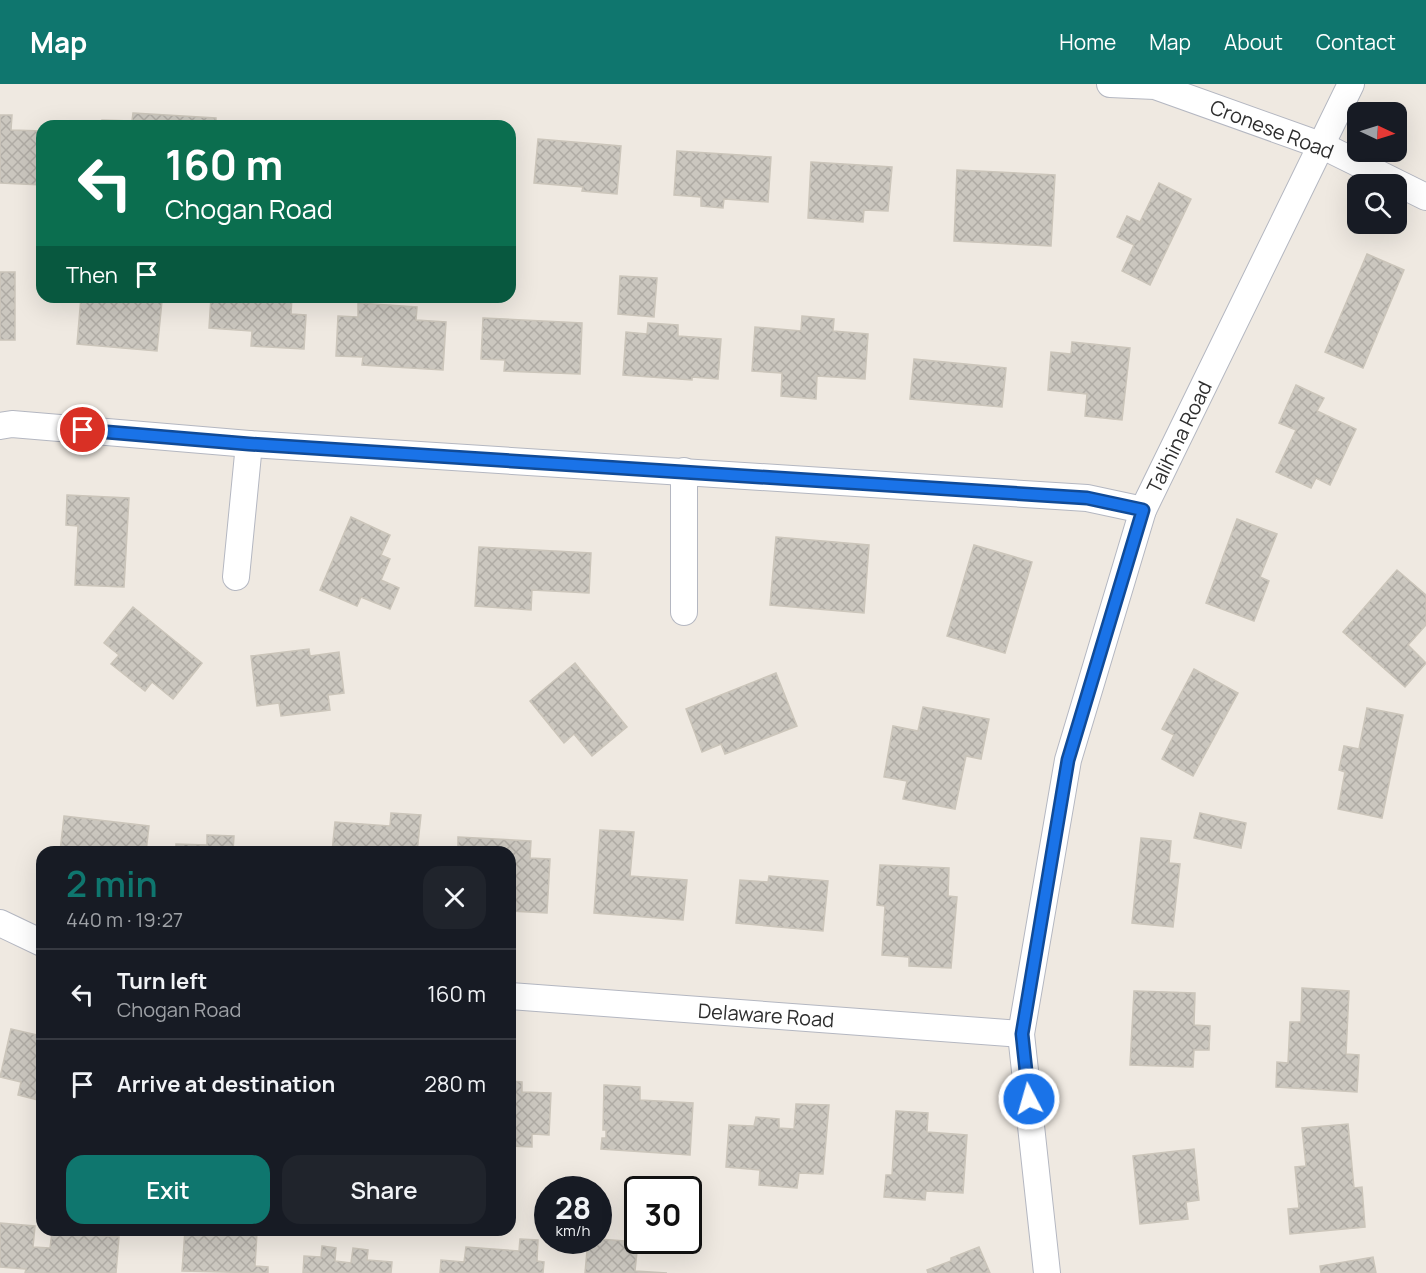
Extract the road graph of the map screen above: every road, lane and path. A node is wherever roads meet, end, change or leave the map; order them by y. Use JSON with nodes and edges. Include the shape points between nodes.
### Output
{"nodes":[{"id":1,"x":1110,"y":84,"type":"edge"},
{"id":2,"x":1351,"y":84,"type":"edge"},
{"id":3,"x":1323,"y":146,"type":"junction"},
{"id":4,"x":1426,"y":197,"type":"edge"},
{"id":5,"x":0,"y":426,"type":"edge"},
{"id":6,"x":249,"y":444,"type":"junction"},
{"id":7,"x":684,"y":471,"type":"junction"},
{"id":8,"x":1143,"y":510,"type":"junction"},
{"id":9,"x":236,"y":578,"type":"dead end"},
{"id":10,"x":684,"y":612,"type":"dead end"},
{"id":11,"x":0,"y":923,"type":"edge"},
{"id":12,"x":36,"y":940,"type":"edge"},
{"id":13,"x":516,"y":996,"type":"edge"},
{"id":14,"x":1022,"y":1034,"type":"junction"},
{"id":15,"x":1047,"y":1273,"type":"edge"}],
"edges":[{"from":1,"to":3,"type":"street","name":"Cronese Road","via":[[1155,86]]},
{"from":2,"to":3,"type":"street","name":"Talihina Road"},
{"from":3,"to":4,"type":"street","name":"Cronese Road"},
{"from":3,"to":8,"type":"street","name":"Talihina Road"},
{"from":5,"to":6,"type":"street"},
{"from":6,"to":7,"type":"street"},
{"from":6,"to":9,"type":"street"},
{"from":7,"to":8,"type":"street","via":[[1087,498]]},
{"from":7,"to":10,"type":"street"},
{"from":8,"to":14,"type":"street","name":"Talihina Road","via":[[1068,760]]},
{"from":11,"to":12,"type":"street"},
{"from":13,"to":14,"type":"street","name":"Delaware Road"},
{"from":14,"to":15,"type":"street","name":"Talihina Road"}]}
